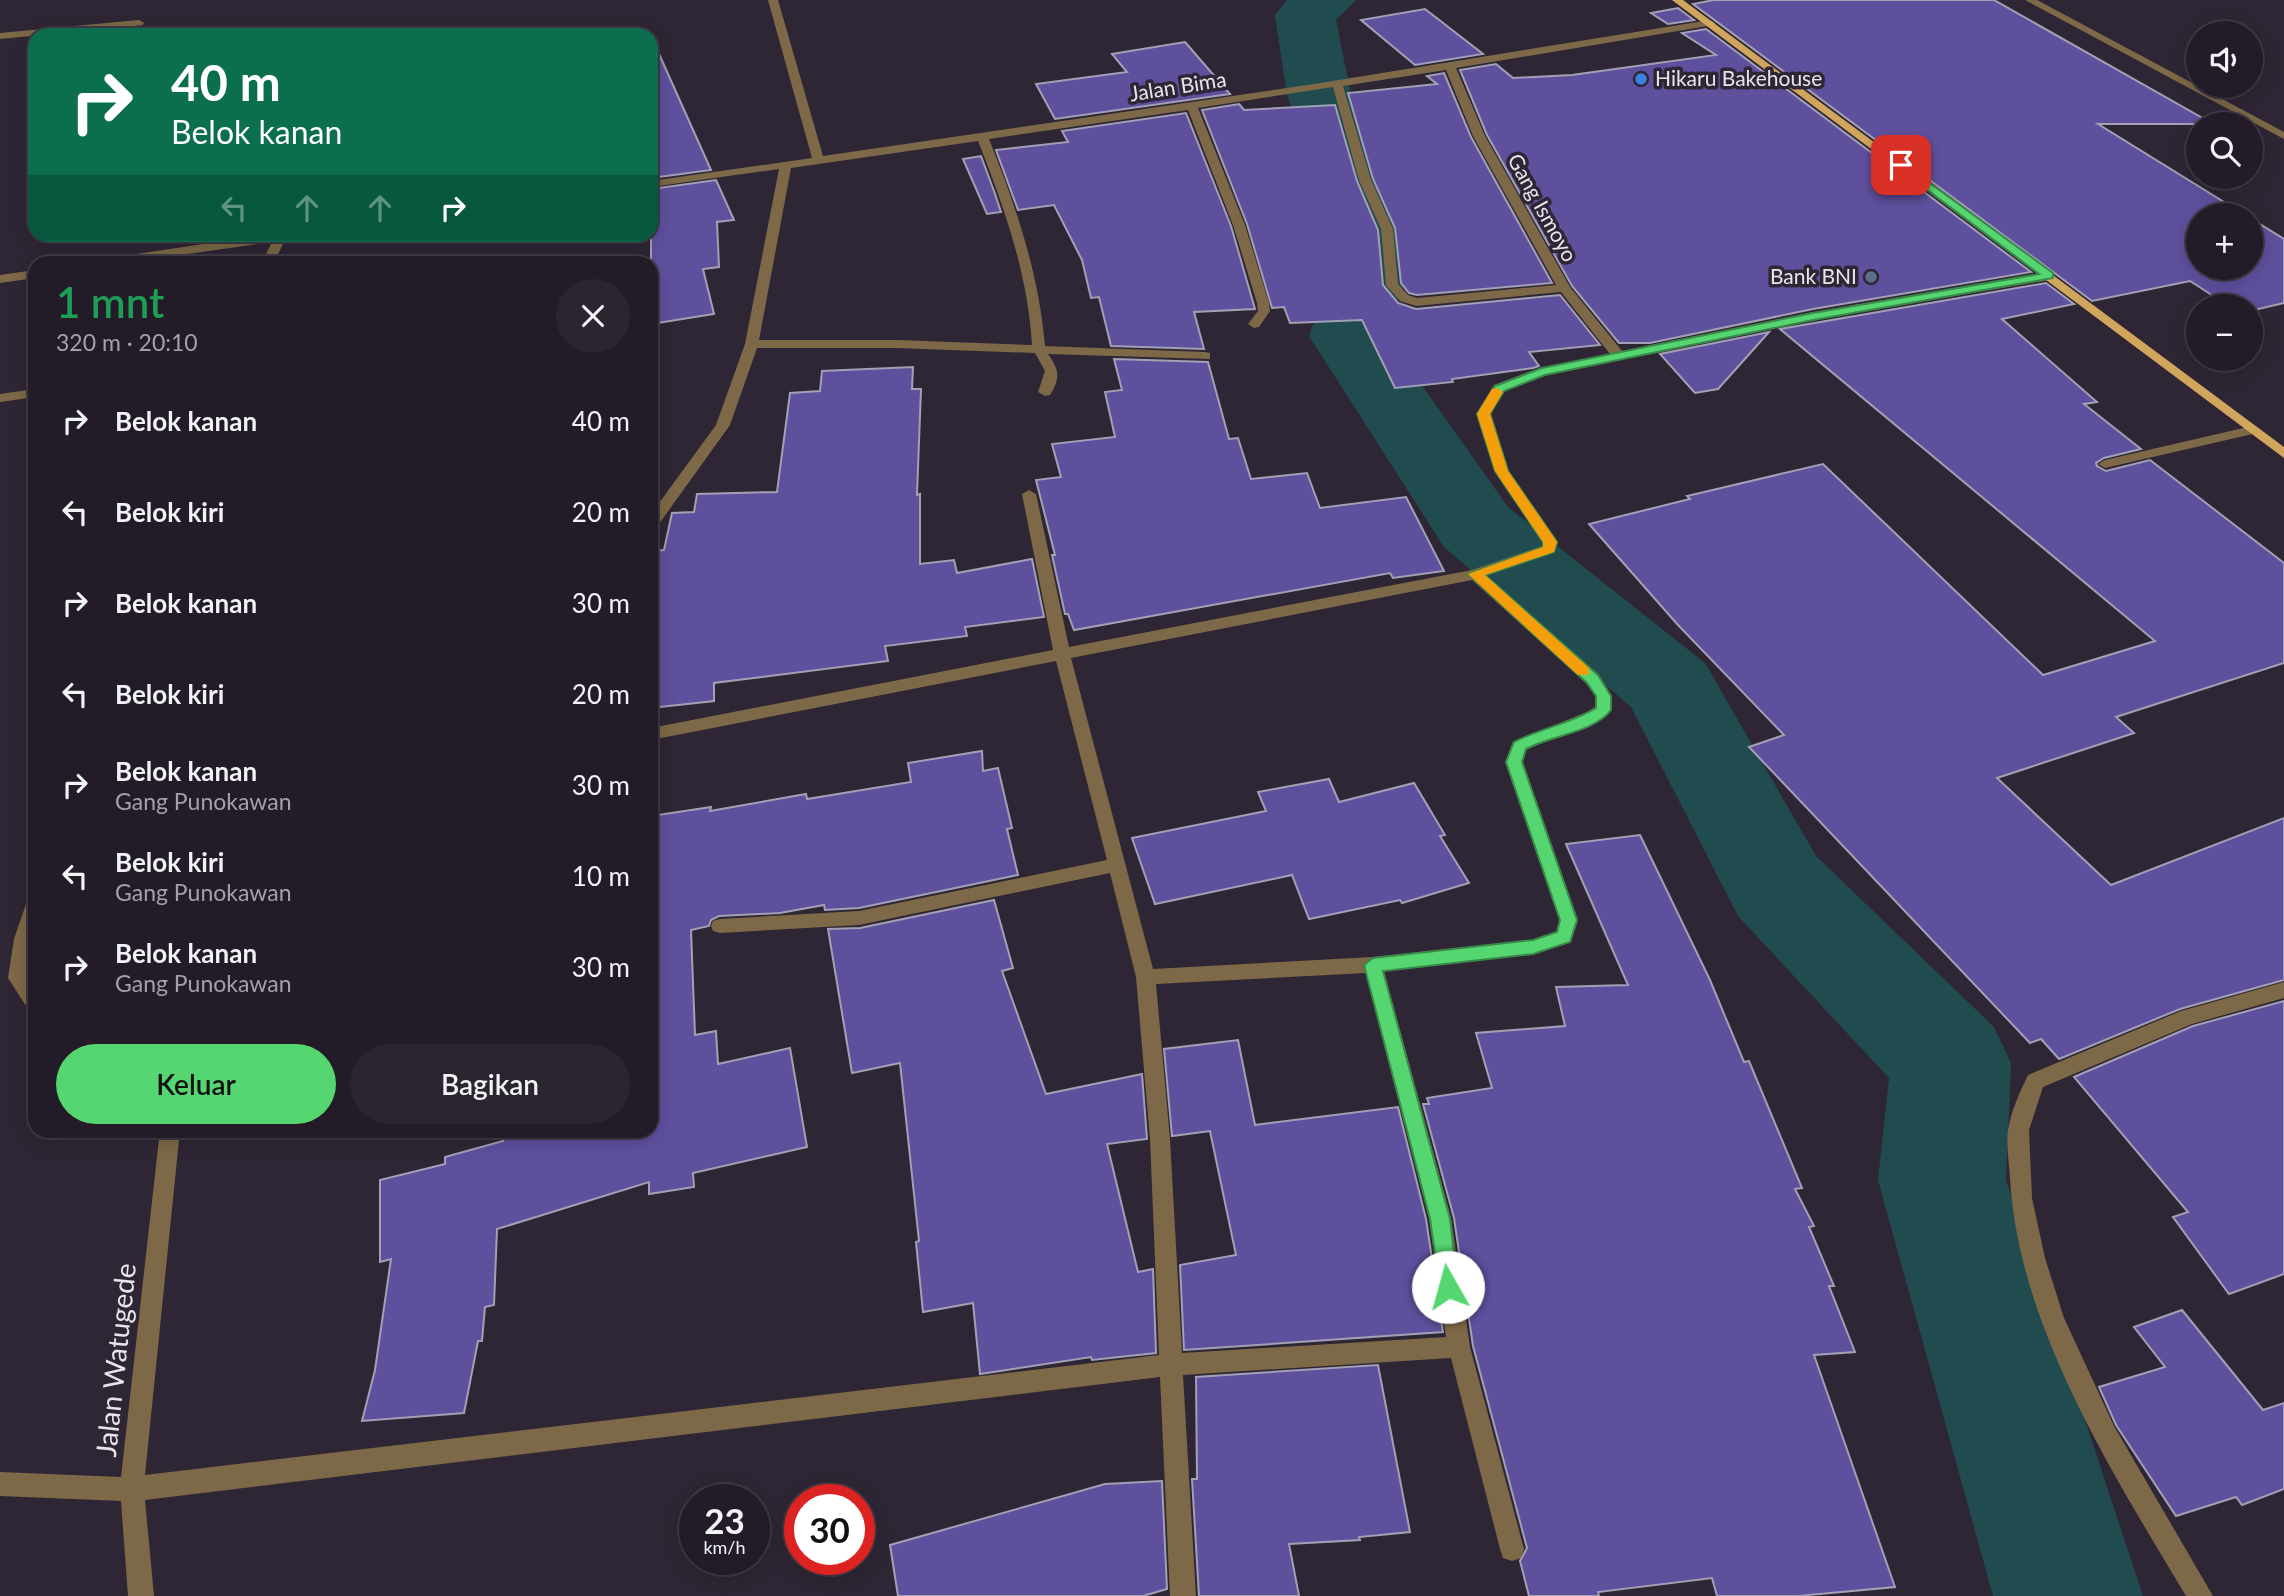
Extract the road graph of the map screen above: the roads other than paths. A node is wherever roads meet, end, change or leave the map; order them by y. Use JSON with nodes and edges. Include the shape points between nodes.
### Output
{"nodes":[{"id":1,"x":773,"y":0,"type":"edge"},
{"id":2,"x":1676,"y":0,"type":"edge"},
{"id":3,"x":2030,"y":0,"type":"edge"},
{"id":4,"x":139,"y":23,"type":"dead end"},
{"id":5,"x":1710,"y":23,"type":"junction"},
{"id":6,"x":86,"y":28,"type":"edge"},
{"id":7,"x":28,"y":33,"type":"edge"},
{"id":8,"x":0,"y":36,"type":"edge"},
{"id":9,"x":1451,"y":68,"type":"junction"},
{"id":10,"x":1334,"y":84,"type":"junction"},
{"id":11,"x":1191,"y":104,"type":"junction"},
{"id":12,"x":2284,"y":136,"type":"edge"},
{"id":13,"x":983,"y":139,"type":"junction"},
{"id":14,"x":819,"y":162,"type":"junction"},
{"id":15,"x":786,"y":165,"type":"junction"},
{"id":16,"x":658,"y":183,"type":"edge"},
{"id":17,"x":246,"y":242,"type":"edge"},
{"id":18,"x":151,"y":256,"type":"edge"},
{"id":19,"x":28,"y":275,"type":"edge"},
{"id":20,"x":2049,"y":276,"type":"junction"},
{"id":21,"x":0,"y":279,"type":"edge"},
{"id":22,"x":1564,"y":288,"type":"junction"},
{"id":23,"x":1254,"y":324,"type":"dead end"},
{"id":24,"x":751,"y":344,"type":"junction"},
{"id":25,"x":1039,"y":344,"type":"junction"},
{"id":26,"x":1205,"y":356,"type":"dead end"},
{"id":27,"x":1619,"y":356,"type":"junction"},
{"id":28,"x":1045,"y":392,"type":"dead end"},
{"id":29,"x":28,"y":394,"type":"edge"},
{"id":30,"x":0,"y":398,"type":"edge"},
{"id":31,"x":2252,"y":430,"type":"junction"},
{"id":32,"x":2284,"y":454,"type":"edge"},
{"id":33,"x":2105,"y":464,"type":"dead end"},
{"id":34,"x":1029,"y":494,"type":"dead end"},
{"id":35,"x":658,"y":515,"type":"edge"},
{"id":36,"x":1483,"y":571,"type":"junction"},
{"id":37,"x":1062,"y":653,"type":"junction"},
{"id":38,"x":658,"y":733,"type":"edge"},
{"id":39,"x":1117,"y":865,"type":"junction"},
{"id":40,"x":28,"y":924,"type":"edge"},
{"id":41,"x":720,"y":926,"type":"dead end"},
{"id":42,"x":1373,"y":965,"type":"junction"},
{"id":43,"x":1146,"y":977,"type":"junction"},
{"id":44,"x":2284,"y":990,"type":"edge"},
{"id":45,"x":28,"y":993,"type":"edge"},
{"id":46,"x":169,"y":1138,"type":"edge"},
{"id":47,"x":1459,"y":1347,"type":"junction"},
{"id":48,"x":1171,"y":1364,"type":"junction"},
{"id":49,"x":0,"y":1484,"type":"edge"},
{"id":50,"x":132,"y":1489,"type":"junction"},
{"id":51,"x":1512,"y":1549,"type":"dead end"},
{"id":52,"x":141,"y":1596,"type":"edge"},
{"id":53,"x":1182,"y":1596,"type":"edge"},
{"id":54,"x":2200,"y":1596,"type":"edge"}],
"edges":[{"from":1,"to":14,"type":"street"},
{"from":2,"to":5,"type":"main road"},
{"from":3,"to":12,"type":"street"},
{"from":4,"to":6,"type":"street"},
{"from":5,"to":9,"type":"street","name":"Jalan Bima"},
{"from":5,"to":20,"type":"main road"},
{"from":7,"to":8,"type":"street"},
{"from":9,"to":10,"type":"street","name":"Jalan Bima"},
{"from":9,"to":22,"type":"street","name":"Gang Ismoyo","via":[[1479,136]]},
{"from":10,"to":11,"type":"street","name":"Jalan Bima"},
{"from":10,"to":22,"type":"street","via":[[1365,180],[1387,229],[1392,285],[1404,298],[1416,302]]},
{"from":11,"to":13,"type":"street","name":"Jalan Bima"},
{"from":11,"to":23,"type":"street","via":[[1239,225],[1263,303],[1264,311]]},
{"from":13,"to":14,"type":"street","name":"Jalan Bima"},
{"from":13,"to":25,"type":"street","via":[[1002,186],[1038,321]]},
{"from":14,"to":15,"type":"street","name":"Jalan Bima"},
{"from":15,"to":16,"type":"street","name":"Jalan Bima"},
{"from":15,"to":24,"type":"street"},
{"from":17,"to":18,"type":"street"},
{"from":19,"to":21,"type":"street"},
{"from":20,"to":27,"type":"street","via":[[1813,316]]},
{"from":20,"to":31,"type":"main road"},
{"from":22,"to":27,"type":"street","name":"Gang Ismoyo"},
{"from":24,"to":25,"type":"street"},
{"from":24,"to":35,"type":"street","via":[[723,425]]},
{"from":25,"to":26,"type":"street"},
{"from":25,"to":28,"type":"street","via":[[1050,363],[1051,382]]},
{"from":27,"to":36,"type":"street","via":[[1542,372],[1499,388],[1483,414],[1502,471],[1550,542],[1549,549]]},
{"from":29,"to":30,"type":"street"},
{"from":31,"to":32,"type":"main road"},
{"from":31,"to":33,"type":"street"},
{"from":34,"to":37,"type":"street"},
{"from":36,"to":37,"type":"street"},
{"from":36,"to":42,"type":"street","via":[[1604,696],[1603,710],[1582,723],[1541,734],[1519,746],[1514,762],[1569,920],[1564,937],[1533,947]]},
{"from":37,"to":38,"type":"street"},
{"from":37,"to":39,"type":"street"},
{"from":39,"to":41,"type":"street","via":[[859,918]]},
{"from":39,"to":43,"type":"street"},
{"from":40,"to":45,"type":"street","via":[[18,978]]},
{"from":42,"to":43,"type":"street"},
{"from":42,"to":47,"type":"street","via":[[1440,1219]]},
{"from":43,"to":48,"type":"street","via":[[1160,1139]]},
{"from":44,"to":54,"type":"street","via":[[2188,1017],[2035,1081],[2018,1135],[2026,1231],[2070,1366]]},
{"from":46,"to":50,"type":"street","name":"Jalan Watugede"},
{"from":47,"to":48,"type":"street"},
{"from":47,"to":51,"type":"street"},
{"from":48,"to":50,"type":"street"},
{"from":48,"to":53,"type":"street"},
{"from":49,"to":50,"type":"street"},
{"from":50,"to":52,"type":"street","name":"Jalan Watugede"}]}
